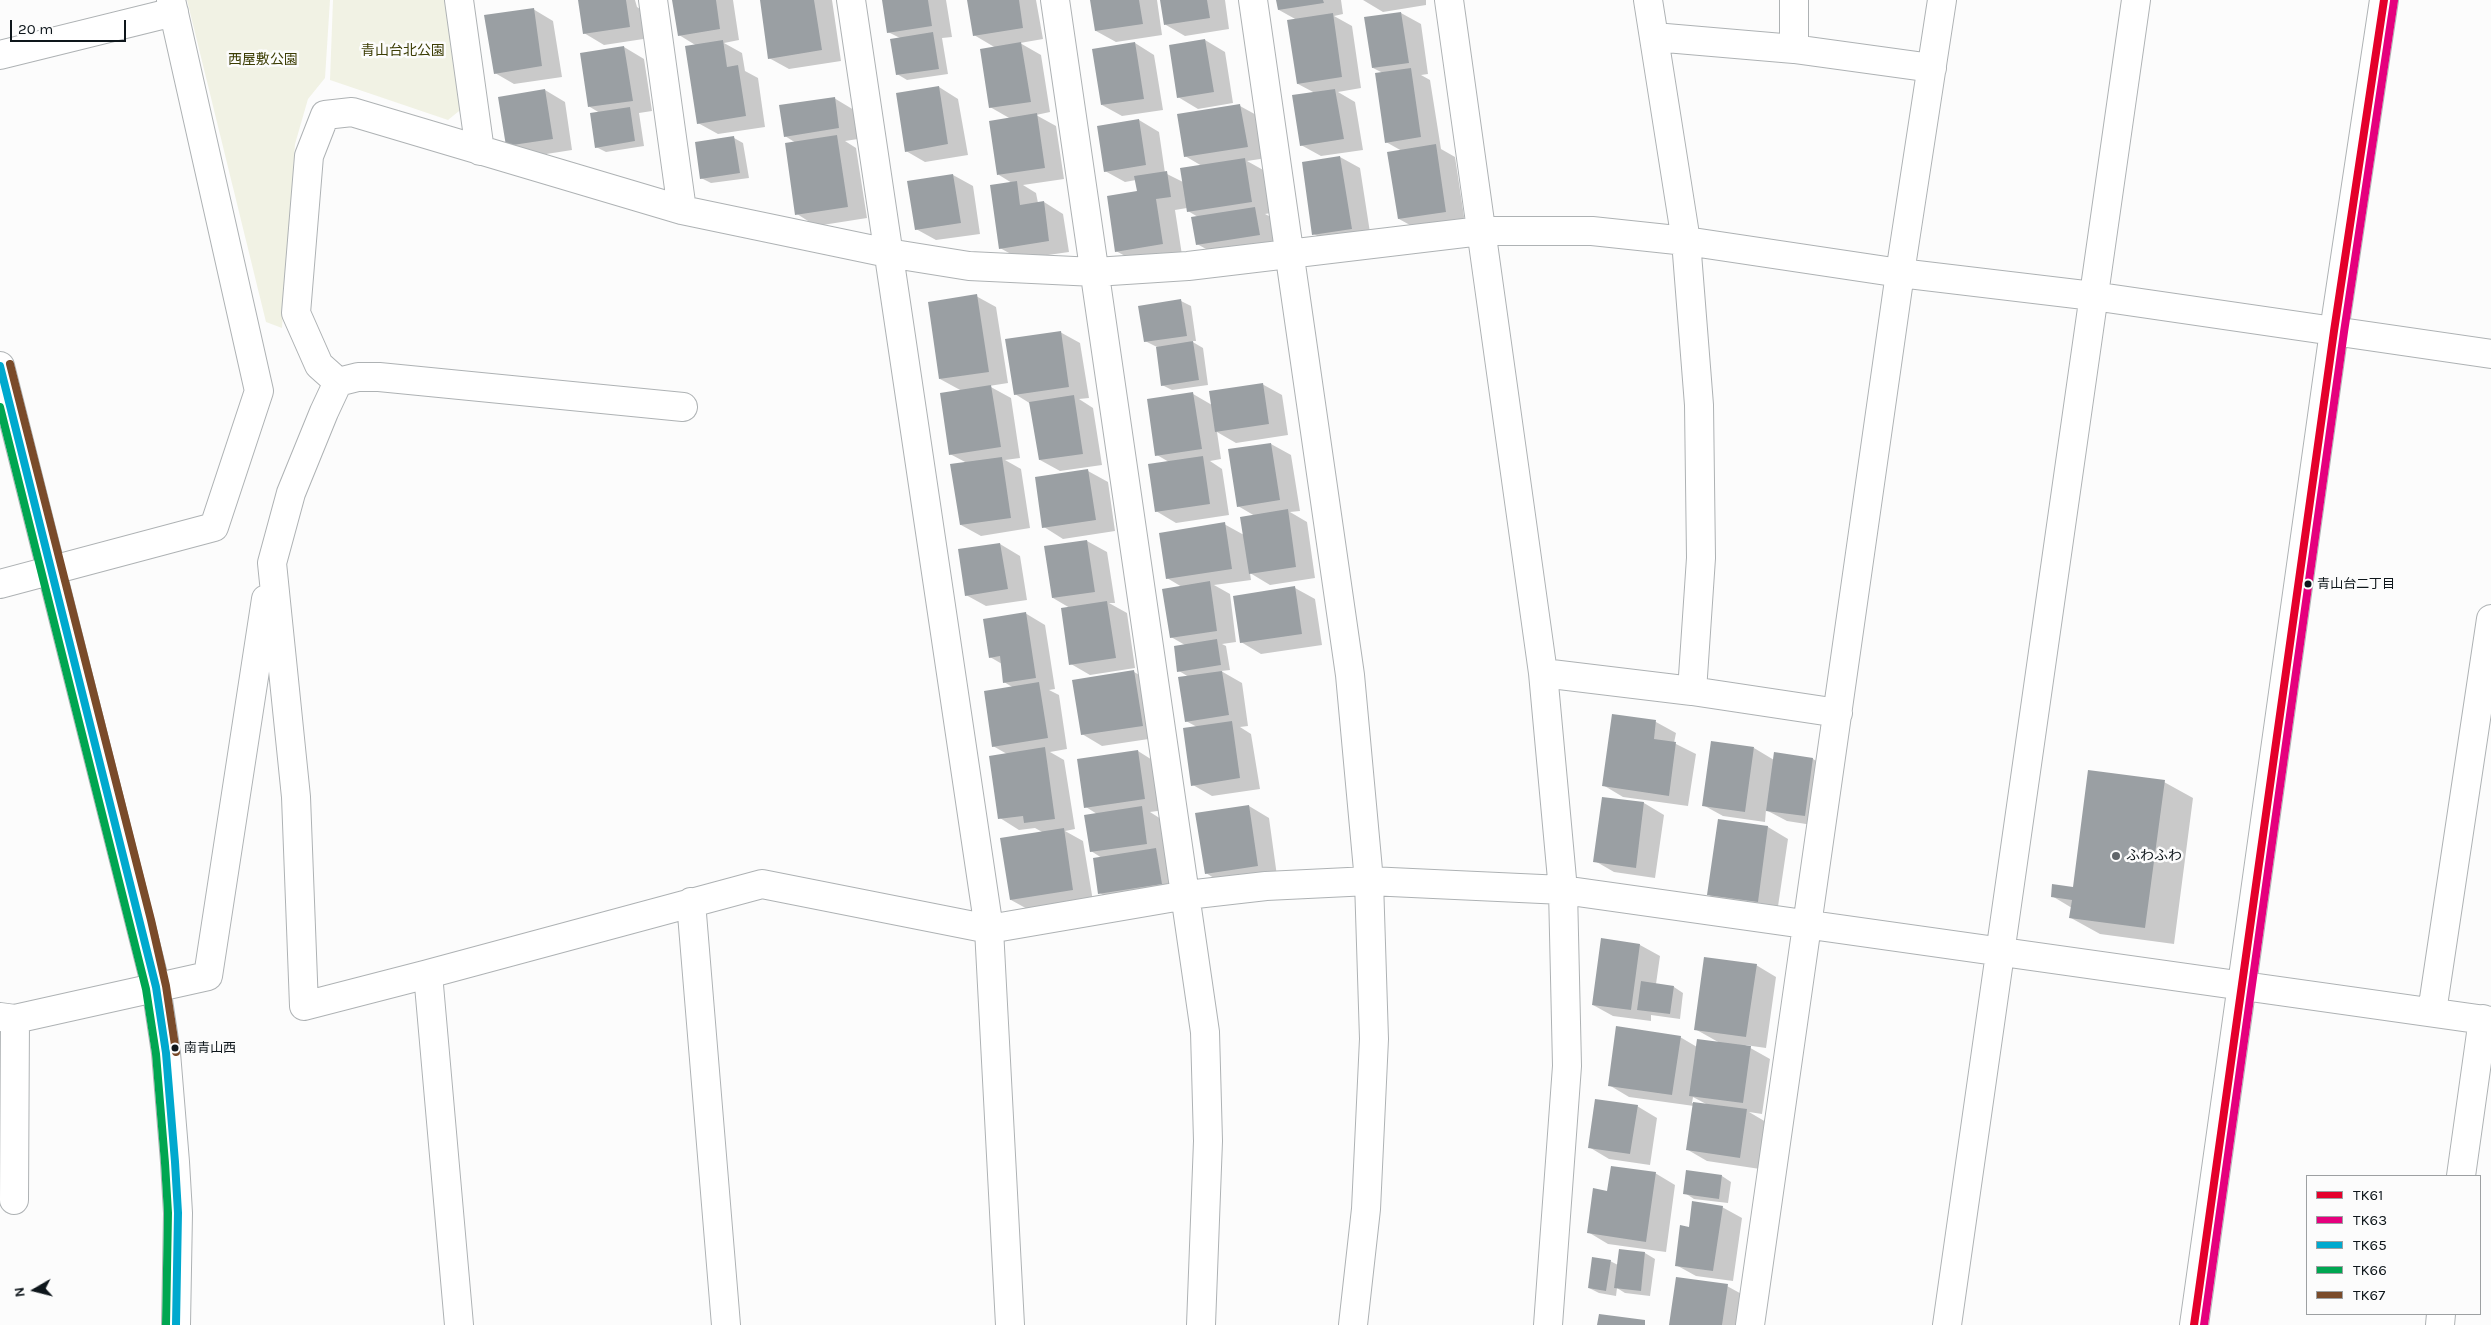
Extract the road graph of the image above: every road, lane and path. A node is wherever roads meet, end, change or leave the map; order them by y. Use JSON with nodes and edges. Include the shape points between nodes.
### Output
{"nodes":[{"id":1,"x":459,"y":0,"type":"edge"},
{"id":2,"x":653,"y":0,"type":"edge"},
{"id":3,"x":851,"y":0,"type":"edge"},
{"id":4,"x":1055,"y":0,"type":"edge"},
{"id":5,"x":1253,"y":0,"type":"edge"},
{"id":6,"x":1449,"y":0,"type":"edge"},
{"id":7,"x":1648,"y":0,"type":"edge"},
{"id":8,"x":1794,"y":0,"type":"edge"},
{"id":9,"x":1942,"y":0,"type":"edge"},
{"id":10,"x":2136,"y":0,"type":"edge"},
{"id":11,"x":2384,"y":0,"type":"edge"},
{"id":12,"x":173,"y":6,"type":"edge"},
{"id":13,"x":1654,"y":37,"type":"junction"},
{"id":14,"x":1794,"y":49,"type":"junction"},
{"id":15,"x":0,"y":55,"type":"edge"},
{"id":16,"x":1932,"y":68,"type":"junction"},
{"id":17,"x":480,"y":151,"type":"junction"},
{"id":18,"x":682,"y":210,"type":"junction"},
{"id":19,"x":1481,"y":231,"type":"junction"},
{"id":20,"x":1686,"y":241,"type":"junction"},
{"id":21,"x":1288,"y":252,"type":"junction"},
{"id":22,"x":888,"y":253,"type":"junction"},
{"id":23,"x":1095,"y":272,"type":"junction"},
{"id":24,"x":1900,"y":273,"type":"junction"},
{"id":25,"x":2093,"y":296,"type":"junction"},
{"id":26,"x":2334,"y":331,"type":"junction"},
{"id":27,"x":2491,"y":354,"type":"edge"},
{"id":28,"x":0,"y":366,"type":"edge"},
{"id":29,"x":338,"y":382,"type":"junction"},
{"id":30,"x":683,"y":408,"type":"dead end"},
{"id":31,"x":272,"y":563,"type":"junction"},
{"id":32,"x":50,"y":570,"type":"junction"},
{"id":33,"x":0,"y":584,"type":"edge"},
{"id":34,"x":2491,"y":619,"type":"edge"},
{"id":35,"x":1543,"y":673,"type":"junction"},
{"id":36,"x":1692,"y":691,"type":"junction"},
{"id":37,"x":1838,"y":713,"type":"junction"},
{"id":38,"x":1369,"y":880,"type":"junction"},
{"id":39,"x":1564,"y":890,"type":"junction"},
{"id":40,"x":1187,"y":895,"type":"junction"},
{"id":41,"x":691,"y":902,"type":"junction"},
{"id":42,"x":1808,"y":923,"type":"junction"},
{"id":43,"x":989,"y":929,"type":"junction"},
{"id":44,"x":2001,"y":951,"type":"junction"},
{"id":45,"x":428,"y":974,"type":"junction"},
{"id":46,"x":2242,"y":986,"type":"junction"},
{"id":47,"x":156,"y":987,"type":"junction"},
{"id":48,"x":2432,"y":1012,"type":"junction"},
{"id":49,"x":8,"y":1018,"type":"edge"},
{"id":50,"x":2487,"y":1020,"type":"edge"},
{"id":51,"x":2461,"y":1175,"type":"edge"},
{"id":52,"x":14,"y":1200,"type":"dead end"},
{"id":53,"x":176,"y":1325,"type":"edge"},
{"id":54,"x":459,"y":1325,"type":"edge"},
{"id":55,"x":726,"y":1325,"type":"edge"},
{"id":56,"x":1010,"y":1325,"type":"edge"},
{"id":57,"x":1201,"y":1325,"type":"edge"},
{"id":58,"x":1353,"y":1325,"type":"edge"},
{"id":59,"x":1548,"y":1325,"type":"edge"},
{"id":60,"x":1750,"y":1325,"type":"edge"},
{"id":61,"x":1947,"y":1325,"type":"edge"},
{"id":62,"x":2194,"y":1325,"type":"edge"}],
"edges":[{"from":1,"to":17,"type":"street"},
{"from":2,"to":18,"type":"street"},
{"from":3,"to":22,"type":"street"},
{"from":4,"to":23,"type":"street"},
{"from":5,"to":21,"type":"street"},
{"from":6,"to":19,"type":"street"},
{"from":7,"to":13,"type":"street"},
{"from":8,"to":14,"type":"street"},
{"from":9,"to":16,"type":"street"},
{"from":10,"to":25,"type":"street"},
{"from":11,"to":26,"type":"street"},
{"from":12,"to":15,"type":"street"},
{"from":12,"to":32,"type":"street","via":[[259,391],[214,527]]},
{"from":13,"to":14,"type":"street"},
{"from":13,"to":20,"type":"street"},
{"from":14,"to":16,"type":"street"},
{"from":16,"to":24,"type":"street"},
{"from":17,"to":18,"type":"street"},
{"from":17,"to":29,"type":"street","via":[[352,112],[325,115],[309,156],[296,313],[319,365]]},
{"from":18,"to":22,"type":"street"},
{"from":19,"to":20,"type":"street","via":[[1592,231]]},
{"from":19,"to":21,"type":"street"},
{"from":19,"to":35,"type":"street"},
{"from":20,"to":24,"type":"street"},
{"from":20,"to":36,"type":"street","via":[[1699,405],[1701,558]]},
{"from":21,"to":23,"type":"street","via":[[1188,266]]},
{"from":21,"to":38,"type":"street","via":[[1350,675]]},
{"from":22,"to":23,"type":"street","via":[[969,266]]},
{"from":22,"to":43,"type":"street"},
{"from":23,"to":40,"type":"street"},
{"from":24,"to":25,"type":"street"},
{"from":24,"to":37,"type":"street"},
{"from":25,"to":26,"type":"street"},
{"from":25,"to":44,"type":"street"},
{"from":26,"to":27,"type":"street"},
{"from":26,"to":46,"type":"street"},
{"from":28,"to":32,"type":"street"},
{"from":29,"to":30,"type":"street","via":[[358,377],[379,378]]},
{"from":29,"to":31,"type":"street","via":[[291,493]]},
{"from":31,"to":45,"type":"street","via":[[296,796],[304,1006]]},
{"from":31,"to":47,"type":"street","via":[[208,976]]},
{"from":32,"to":33,"type":"street"},
{"from":32,"to":47,"type":"street"},
{"from":34,"to":48,"type":"street"},
{"from":35,"to":36,"type":"street"},
{"from":35,"to":39,"type":"street"},
{"from":36,"to":37,"type":"street"},
{"from":37,"to":42,"type":"street"},
{"from":38,"to":39,"type":"street"},
{"from":38,"to":40,"type":"street"},
{"from":38,"to":58,"type":"street","via":[[1374,1039],[1366,1209]]},
{"from":39,"to":42,"type":"street"},
{"from":39,"to":59,"type":"street","via":[[1568,1066]]},
{"from":40,"to":43,"type":"street"},
{"from":40,"to":57,"type":"street","via":[[1205,1032],[1208,1141]]},
{"from":41,"to":43,"type":"street","via":[[762,884]]},
{"from":41,"to":45,"type":"street"},
{"from":41,"to":55,"type":"street"},
{"from":42,"to":44,"type":"street"},
{"from":42,"to":60,"type":"street"},
{"from":43,"to":56,"type":"street"},
{"from":44,"to":46,"type":"street"},
{"from":44,"to":61,"type":"street"},
{"from":45,"to":54,"type":"street"},
{"from":46,"to":48,"type":"street"},
{"from":46,"to":62,"type":"street"},
{"from":47,"to":49,"type":"street"},
{"from":47,"to":53,"type":"street","via":[[166,1053],[175,1162],[178,1213]]},
{"from":48,"to":50,"type":"street"},
{"from":49,"to":52,"type":"street"},
{"from":50,"to":51,"type":"street"}]}
